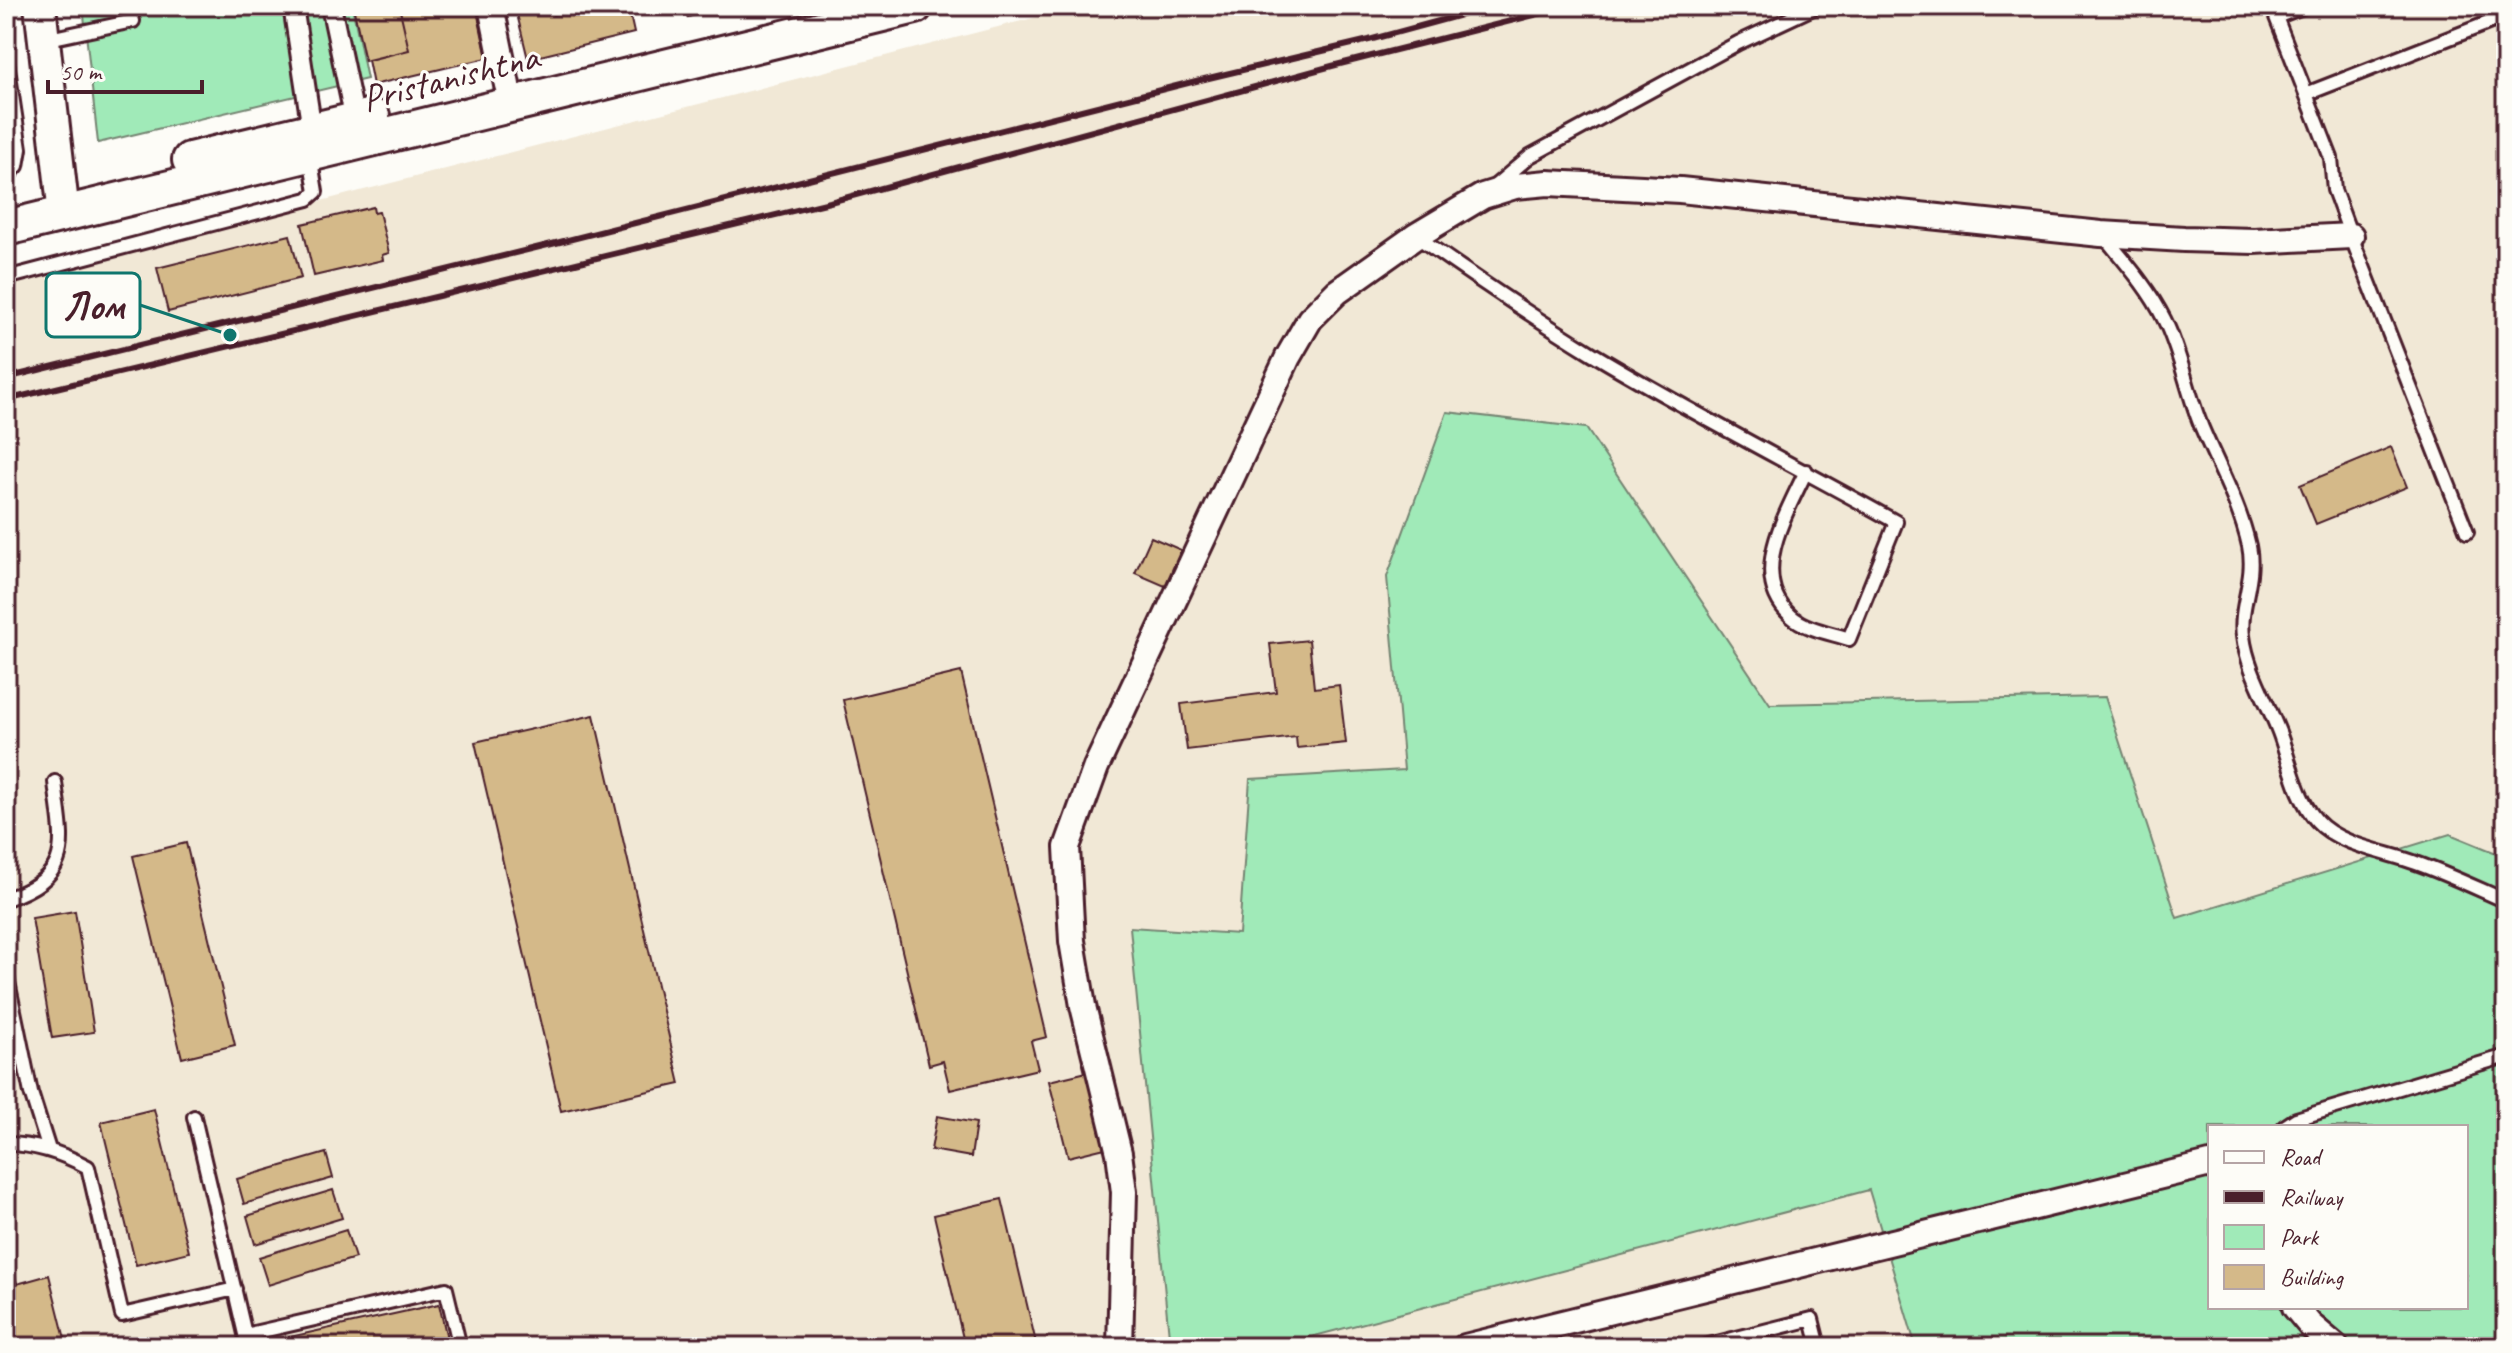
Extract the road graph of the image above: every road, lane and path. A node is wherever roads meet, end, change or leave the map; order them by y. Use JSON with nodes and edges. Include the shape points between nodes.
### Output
{"nodes":[{"id":1,"x":40,"y":6,"type":"edge"},
{"id":2,"x":293,"y":6,"type":"edge"},
{"id":3,"x":331,"y":6,"type":"edge"},
{"id":4,"x":491,"y":6,"type":"edge"},
{"id":5,"x":823,"y":6,"type":"edge"},
{"id":6,"x":915,"y":6,"type":"edge"},
{"id":7,"x":1817,"y":6,"type":"edge"},
{"id":8,"x":2305,"y":6,"type":"edge"},
{"id":9,"x":2506,"y":16,"type":"edge"},
{"id":10,"x":133,"y":21,"type":"dead end"},
{"id":11,"x":44,"y":40,"type":"junction"},
{"id":12,"x":6,"y":55,"type":"edge"},
{"id":13,"x":507,"y":85,"type":"junction"},
{"id":14,"x":2306,"y":94,"type":"junction"},
{"id":15,"x":355,"y":120,"type":"junction"},
{"id":16,"x":311,"y":142,"type":"junction"},
{"id":17,"x":6,"y":178,"type":"edge"},
{"id":18,"x":1483,"y":196,"type":"junction"},
{"id":19,"x":63,"y":203,"type":"junction"},
{"id":20,"x":6,"y":205,"type":"edge"},
{"id":21,"x":6,"y":228,"type":"edge"},
{"id":22,"x":2101,"y":234,"type":"junction"},
{"id":23,"x":1416,"y":236,"type":"junction"},
{"id":24,"x":2351,"y":236,"type":"junction"},
{"id":25,"x":6,"y":278,"type":"edge"},
{"id":26,"x":1806,"y":471,"type":"junction"},
{"id":27,"x":2467,"y":532,"type":"dead end"},
{"id":28,"x":55,"y":782,"type":"dead end"},
{"id":29,"x":6,"y":899,"type":"edge"},
{"id":30,"x":2506,"y":901,"type":"edge"},
{"id":31,"x":6,"y":972,"type":"edge"},
{"id":32,"x":2506,"y":1056,"type":"edge"},
{"id":33,"x":194,"y":1117,"type":"dead end"},
{"id":34,"x":2287,"y":1125,"type":"edge"},
{"id":35,"x":6,"y":1144,"type":"edge"},
{"id":36,"x":49,"y":1150,"type":"junction"},
{"id":37,"x":2208,"y":1164,"type":"edge"},
{"id":38,"x":235,"y":1289,"type":"junction"},
{"id":39,"x":2297,"y":1309,"type":"edge"},
{"id":40,"x":247,"y":1341,"type":"edge"},
{"id":41,"x":460,"y":1347,"type":"edge"},
{"id":42,"x":1120,"y":1347,"type":"edge"},
{"id":43,"x":1465,"y":1347,"type":"edge"},
{"id":44,"x":1701,"y":1347,"type":"edge"},
{"id":45,"x":1819,"y":1347,"type":"edge"},
{"id":46,"x":2336,"y":1347,"type":"edge"}],
"edges":[{"from":1,"to":11,"type":"street"},
{"from":2,"to":16,"type":"street"},
{"from":3,"to":15,"type":"street"},
{"from":4,"to":13,"type":"street"},
{"from":5,"to":13,"type":"main road","name":"Pristanishtna"},
{"from":6,"to":16,"type":"main road","name":"Pristanishtna"},
{"from":7,"to":18,"type":"lane","via":[[1530,156]]},
{"from":8,"to":14,"type":"lane","via":[[2276,17]]},
{"from":9,"to":14,"type":"lane"},
{"from":10,"to":11,"type":"lane"},
{"from":11,"to":19,"type":"street"},
{"from":12,"to":17,"type":"lane","via":[[20,149],[17,166]]},
{"from":13,"to":15,"type":"main road","name":"Pristanishtna"},
{"from":14,"to":24,"type":"lane","via":[[2331,158],[2334,190]]},
{"from":15,"to":16,"type":"main road","name":"Pristanishtna"},
{"from":16,"to":19,"type":"main road","name":"Pristanishtna"},
{"from":16,"to":25,"type":"lane","via":[[316,192],[308,199]]},
{"from":18,"to":22,"type":"street","via":[[1548,183],[1680,190]]},
{"from":18,"to":23,"type":"street"},
{"from":19,"to":20,"type":"main road","name":"Pristanishtna"},
{"from":19,"to":21,"type":"main road","name":"Pristanishtna"},
{"from":22,"to":24,"type":"street","via":[[2254,241]]},
{"from":22,"to":30,"type":"lane","via":[[2142,282],[2165,321],[2193,408],[2242,524],[2251,565],[2243,612],[2248,659],[2305,804],[2332,835]]},
{"from":23,"to":26,"type":"lane","via":[[1595,355]]},
{"from":23,"to":42,"type":"street","via":[[1337,292],[1310,319],[1288,357],[1096,767],[1067,847],[1072,941],[1124,1192]]},
{"from":24,"to":27,"type":"lane"},
{"from":26,"to":26,"type":"lane","via":[[1771,557],[1772,578],[1792,617],[1849,639],[1896,522]]},
{"from":28,"to":29,"type":"lane","via":[[59,861],[32,889]]},
{"from":31,"to":36,"type":"lane","via":[[31,1093]]},
{"from":32,"to":34,"type":"lane"},
{"from":33,"to":38,"type":"lane"},
{"from":35,"to":36,"type":"lane"},
{"from":36,"to":38,"type":"lane","via":[[88,1167],[122,1315]]},
{"from":37,"to":43,"type":"street"},
{"from":38,"to":40,"type":"lane"},
{"from":39,"to":46,"type":"street"},
{"from":40,"to":41,"type":"lane","via":[[446,1289]]},
{"from":44,"to":45,"type":"lane","via":[[1812,1319]]}]}
